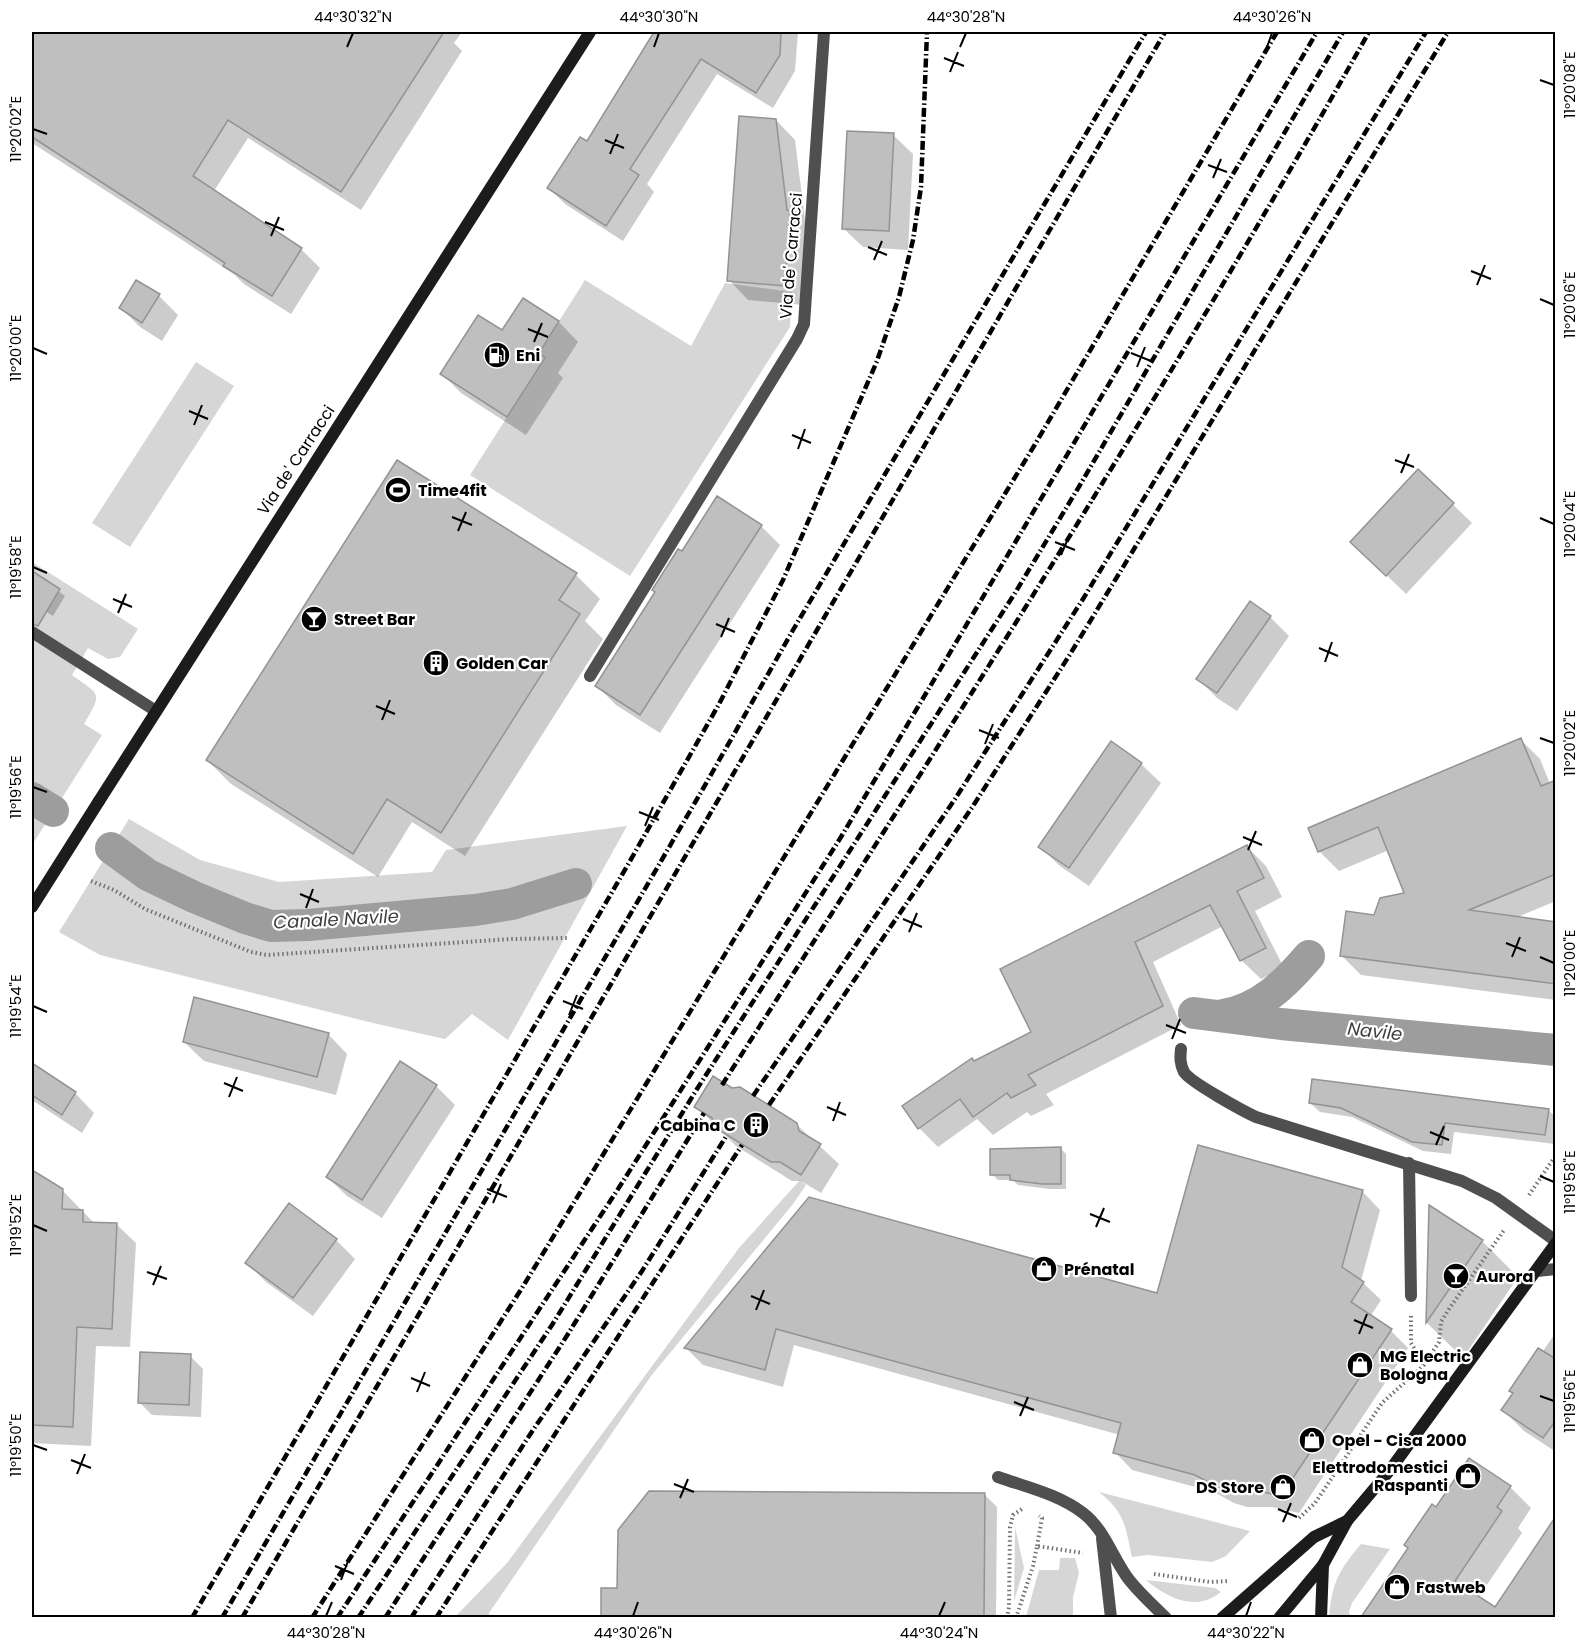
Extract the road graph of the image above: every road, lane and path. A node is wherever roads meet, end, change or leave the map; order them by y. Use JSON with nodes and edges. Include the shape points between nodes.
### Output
{"nodes":[{"id":1,"x":590,"y":32,"type":"edge"},
{"id":2,"x":824,"y":32,"type":"edge"},
{"id":3,"x":32,"y":632,"type":"edge"},
{"id":4,"x":590,"y":676,"type":"dead end"},
{"id":5,"x":156,"y":711,"type":"junction"},
{"id":6,"x":91,"y":880,"type":"dead end"},
{"id":7,"x":32,"y":908,"type":"edge"},
{"id":8,"x":567,"y":938,"type":"dead end"},
{"id":9,"x":1181,"y":1049,"type":"dead end"},
{"id":10,"x":1556,"y":1155,"type":"edge"},
{"id":11,"x":1409,"y":1163,"type":"junction"},
{"id":12,"x":1526,"y":1199,"type":"dead end"},
{"id":13,"x":1507,"y":1226,"type":"dead end"},
{"id":14,"x":1556,"y":1242,"type":"edge"},
{"id":15,"x":1556,"y":1269,"type":"edge"},
{"id":16,"x":1537,"y":1271,"type":"junction"},
{"id":17,"x":1411,"y":1296,"type":"joint"},
{"id":18,"x":1424,"y":1365,"type":"junction"},
{"id":19,"x":998,"y":1477,"type":"dead end"},
{"id":20,"x":1298,"y":1519,"type":"dead end"},
{"id":21,"x":1347,"y":1521,"type":"junction"},
{"id":22,"x":1102,"y":1534,"type":"junction"},
{"id":23,"x":1036,"y":1546,"type":"junction"},
{"id":24,"x":1086,"y":1561,"type":"dead end"},
{"id":25,"x":1323,"y":1565,"type":"junction"},
{"id":26,"x":1145,"y":1573,"type":"dead end"},
{"id":27,"x":1233,"y":1581,"type":"dead end"},
{"id":28,"x":1007,"y":1617,"type":"edge"},
{"id":29,"x":1016,"y":1617,"type":"edge"},
{"id":30,"x":1111,"y":1617,"type":"edge"},
{"id":31,"x":1166,"y":1617,"type":"edge"},
{"id":32,"x":1222,"y":1617,"type":"edge"},
{"id":33,"x":1279,"y":1617,"type":"edge"},
{"id":34,"x":1321,"y":1617,"type":"edge"}],
"edges":[{"from":1,"to":5,"type":"street","name":"Via de' Carracci"},
{"from":2,"to":4,"type":"lane","name":"Via de' Carracci","via":[[804,324]]},
{"from":3,"to":5,"type":"lane"},
{"from":5,"to":7,"type":"street","name":"Via de' Carracci","bridge":true},
{"from":6,"to":8,"type":"path","via":[[145,909],[250,952],[267,955]]},
{"from":9,"to":11,"type":"lane","via":[[1185,1075],[1256,1118]]},
{"from":10,"to":12,"type":"path"},
{"from":11,"to":14,"type":"lane","via":[[1496,1198]]},
{"from":11,"to":17,"type":"lane"},
{"from":13,"to":18,"type":"path","via":[[1449,1309],[1439,1342]]},
{"from":14,"to":16,"type":"street"},
{"from":15,"to":16,"type":"lane"},
{"from":16,"to":21,"type":"street","via":[[1390,1470]]},
{"from":17,"to":18,"type":"path","via":[[1411,1343]]},
{"from":18,"to":20,"type":"path","via":[[1382,1403],[1315,1503]]},
{"from":19,"to":22,"type":"lane","via":[[1067,1503],[1085,1514]]},
{"from":21,"to":25,"type":"street"},
{"from":21,"to":32,"type":"street","via":[[1314,1537]]},
{"from":22,"to":30,"type":"lane"},
{"from":22,"to":31,"type":"lane","via":[[1128,1578]]},
{"from":23,"to":24,"type":"path","via":[[1083,1552]]},
{"from":23,"to":28,"type":"path","via":[[1042,1518],[1019,1509],[1012,1519]]},
{"from":23,"to":29,"type":"path"},
{"from":25,"to":33,"type":"street"},
{"from":25,"to":34,"type":"street"},
{"from":26,"to":27,"type":"path","via":[[1210,1582]]}]}
